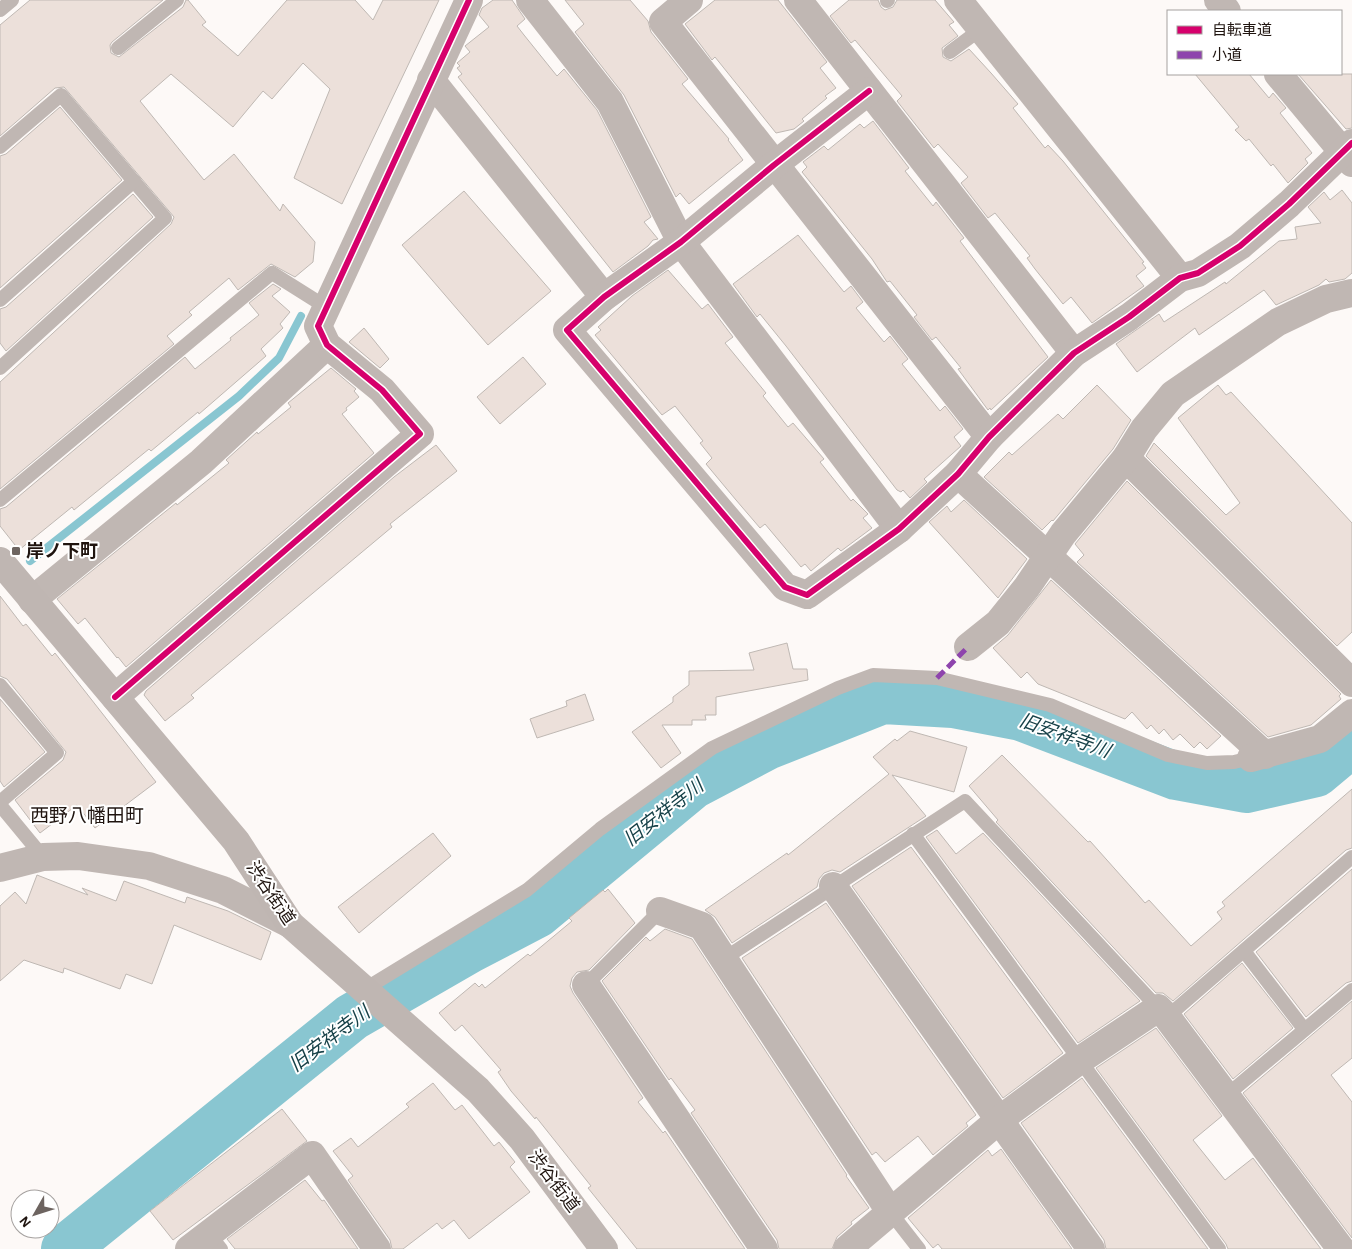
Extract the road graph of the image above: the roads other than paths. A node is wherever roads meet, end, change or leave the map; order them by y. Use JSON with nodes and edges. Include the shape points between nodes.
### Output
{"nodes":[{"id":1,"x":12,"y":0,"type":"edge"},
{"id":2,"x":177,"y":0,"type":"edge"},
{"id":3,"x":469,"y":0,"type":"edge"},
{"id":4,"x":530,"y":0,"type":"edge"},
{"id":5,"x":689,"y":0,"type":"edge"},
{"id":6,"x":798,"y":0,"type":"edge"},
{"id":7,"x":958,"y":0,"type":"edge"},
{"id":8,"x":1218,"y":0,"type":"edge"},
{"id":9,"x":0,"y":10,"type":"edge"},
{"id":10,"x":1226,"y":10,"type":"edge"},
{"id":11,"x":981,"y":29,"type":"junction"},
{"id":12,"x":118,"y":48,"type":"dead end"},
{"id":13,"x":950,"y":52,"type":"dead end"},
{"id":14,"x":1279,"y":75,"type":"edge"},
{"id":15,"x":431,"y":80,"type":"junction"},
{"id":16,"x":869,"y":91,"type":"junction"},
{"id":17,"x":0,"y":147,"type":"edge"},
{"id":18,"x":1349,"y":153,"type":"edge"},
{"id":19,"x":774,"y":165,"type":"junction"},
{"id":20,"x":134,"y":181,"type":"junction"},
{"id":21,"x":681,"y":242,"type":"junction"},
{"id":22,"x":1180,"y":278,"type":"junction"},
{"id":23,"x":1352,"y":293,"type":"edge"},
{"id":24,"x":604,"y":297,"type":"junction"},
{"id":25,"x":0,"y":300,"type":"edge"},
{"id":26,"x":326,"y":307,"type":"junction"},
{"id":27,"x":327,"y":345,"type":"junction"},
{"id":28,"x":1074,"y":353,"type":"junction"},
{"id":29,"x":0,"y":368,"type":"edge"},
{"id":30,"x":989,"y":437,"type":"junction"},
{"id":31,"x":1126,"y":458,"type":"junction"},
{"id":32,"x":958,"y":474,"type":"junction"},
{"id":33,"x":0,"y":500,"type":"edge"},
{"id":34,"x":899,"y":528,"type":"junction"},
{"id":35,"x":1048,"y":556,"type":"junction"},
{"id":36,"x":0,"y":561,"type":"edge"},
{"id":37,"x":32,"y":600,"type":"junction"},
{"id":38,"x":968,"y":647,"type":"dead end"},
{"id":39,"x":1352,"y":683,"type":"edge"},
{"id":40,"x":0,"y":685,"type":"edge"},
{"id":41,"x":115,"y":697,"type":"junction"},
{"id":42,"x":1352,"y":713,"type":"edge"},
{"id":43,"x":1258,"y":757,"type":"junction"},
{"id":44,"x":0,"y":803,"type":"edge"},
{"id":45,"x":914,"y":834,"type":"junction"},
{"id":46,"x":44,"y":857,"type":"junction"},
{"id":47,"x":1352,"y":858,"type":"edge"},
{"id":48,"x":0,"y":868,"type":"edge"},
{"id":49,"x":833,"y":886,"type":"junction"},
{"id":50,"x":660,"y":911,"type":"joint"},
{"id":51,"x":290,"y":924,"type":"junction"},
{"id":52,"x":1244,"y":951,"type":"junction"},
{"id":53,"x":725,"y":958,"type":"junction"},
{"id":54,"x":586,"y":985,"type":"joint"},
{"id":55,"x":366,"y":989,"type":"junction"},
{"id":56,"x":1352,"y":990,"type":"edge"},
{"id":57,"x":1162,"y":1012,"type":"junction"},
{"id":58,"x":1304,"y":1030,"type":"junction"},
{"id":59,"x":1080,"y":1060,"type":"junction"},
{"id":60,"x":1227,"y":1094,"type":"junction"},
{"id":61,"x":999,"y":1120,"type":"junction"},
{"id":62,"x":891,"y":1214,"type":"junction"},
{"id":63,"x":206,"y":1244,"type":"edge"},
{"id":64,"x":377,"y":1249,"type":"edge"},
{"id":65,"x":604,"y":1249,"type":"edge"},
{"id":66,"x":764,"y":1249,"type":"edge"},
{"id":67,"x":847,"y":1249,"type":"edge"},
{"id":68,"x":918,"y":1249,"type":"edge"},
{"id":69,"x":1091,"y":1249,"type":"edge"},
{"id":70,"x":1219,"y":1249,"type":"edge"},
{"id":71,"x":1341,"y":1249,"type":"edge"}],
"edges":[{"from":1,"to":9,"type":"lane"},
{"from":2,"to":12,"type":"lane"},
{"from":3,"to":15,"type":"street"},
{"from":4,"to":21,"type":"street","via":[[610,102]]},
{"from":5,"to":19,"type":"street","via":[[663,22]]},
{"from":6,"to":16,"type":"street"},
{"from":7,"to":11,"type":"street"},
{"from":8,"to":10,"type":"street"},
{"from":11,"to":13,"type":"lane"},
{"from":11,"to":22,"type":"street"},
{"from":14,"to":18,"type":"street"},
{"from":15,"to":24,"type":"street"},
{"from":15,"to":26,"type":"street"},
{"from":16,"to":19,"type":"street"},
{"from":16,"to":28,"type":"street"},
{"from":17,"to":20,"type":"lane","via":[[61,95]]},
{"from":18,"to":22,"type":"street","via":[[1240,246],[1198,273]]},
{"from":19,"to":21,"type":"street"},
{"from":19,"to":30,"type":"street"},
{"from":20,"to":25,"type":"lane"},
{"from":20,"to":29,"type":"lane","via":[[165,218]]},
{"from":21,"to":24,"type":"street"},
{"from":21,"to":34,"type":"street"},
{"from":22,"to":28,"type":"street"},
{"from":23,"to":31,"type":"street","via":[[1326,299],[1278,322],[1180,389],[1144,429]]},
{"from":24,"to":34,"type":"street","via":[[566,330],[785,587],[807,595]]},
{"from":26,"to":27,"type":"street","via":[[318,326]]},
{"from":26,"to":33,"type":"lane","via":[[272,273]]},
{"from":27,"to":37,"type":"street","via":[[201,462]]},
{"from":27,"to":41,"type":"street","via":[[382,390],[420,434]]},
{"from":28,"to":30,"type":"street"},
{"from":30,"to":32,"type":"street"},
{"from":31,"to":35,"type":"street"},
{"from":31,"to":39,"type":"street"},
{"from":32,"to":34,"type":"street"},
{"from":32,"to":35,"type":"street"},
{"from":35,"to":38,"type":"street","via":[[998,624]]},
{"from":35,"to":43,"type":"street"},
{"from":36,"to":37,"type":"main road","name":"渋谷街道"},
{"from":37,"to":41,"type":"main road","name":"渋谷街道"},
{"from":40,"to":44,"type":"lane","via":[[57,753]]},
{"from":41,"to":51,"type":"main road","name":"渋谷街道","via":[[236,841]]},
{"from":42,"to":43,"type":"street","via":[[1320,739]]},
{"from":43,"to":55,"type":"lane","via":[[1207,763],[1168,755],[1050,705],[937,678],[872,675],[712,748],[600,829],[527,890]]},
{"from":44,"to":46,"type":"lane"},
{"from":45,"to":49,"type":"lane"},
{"from":45,"to":57,"type":"lane","via":[[965,801]]},
{"from":45,"to":59,"type":"lane"},
{"from":46,"to":48,"type":"street"},
{"from":46,"to":51,"type":"street","via":[[78,856],[149,866],[223,890]]},
{"from":47,"to":52,"type":"lane"},
{"from":49,"to":53,"type":"lane"},
{"from":49,"to":61,"type":"street"},
{"from":50,"to":53,"type":"street","via":[[702,926]]},
{"from":50,"to":54,"type":"lane"},
{"from":51,"to":55,"type":"main road","name":"渋谷街道"},
{"from":52,"to":57,"type":"lane"},
{"from":52,"to":58,"type":"lane"},
{"from":53,"to":62,"type":"street"},
{"from":54,"to":66,"type":"street"},
{"from":55,"to":65,"type":"main road","name":"渋谷街道","via":[[478,1090],[522,1138]]},
{"from":56,"to":58,"type":"lane"},
{"from":57,"to":59,"type":"street"},
{"from":57,"to":60,"type":"street"},
{"from":58,"to":60,"type":"lane"},
{"from":59,"to":61,"type":"street"},
{"from":59,"to":70,"type":"lane"},
{"from":60,"to":71,"type":"street"},
{"from":61,"to":62,"type":"street"},
{"from":61,"to":69,"type":"street"},
{"from":62,"to":67,"type":"street"},
{"from":62,"to":68,"type":"lane"},
{"from":63,"to":64,"type":"street","via":[[312,1155]]}]}
